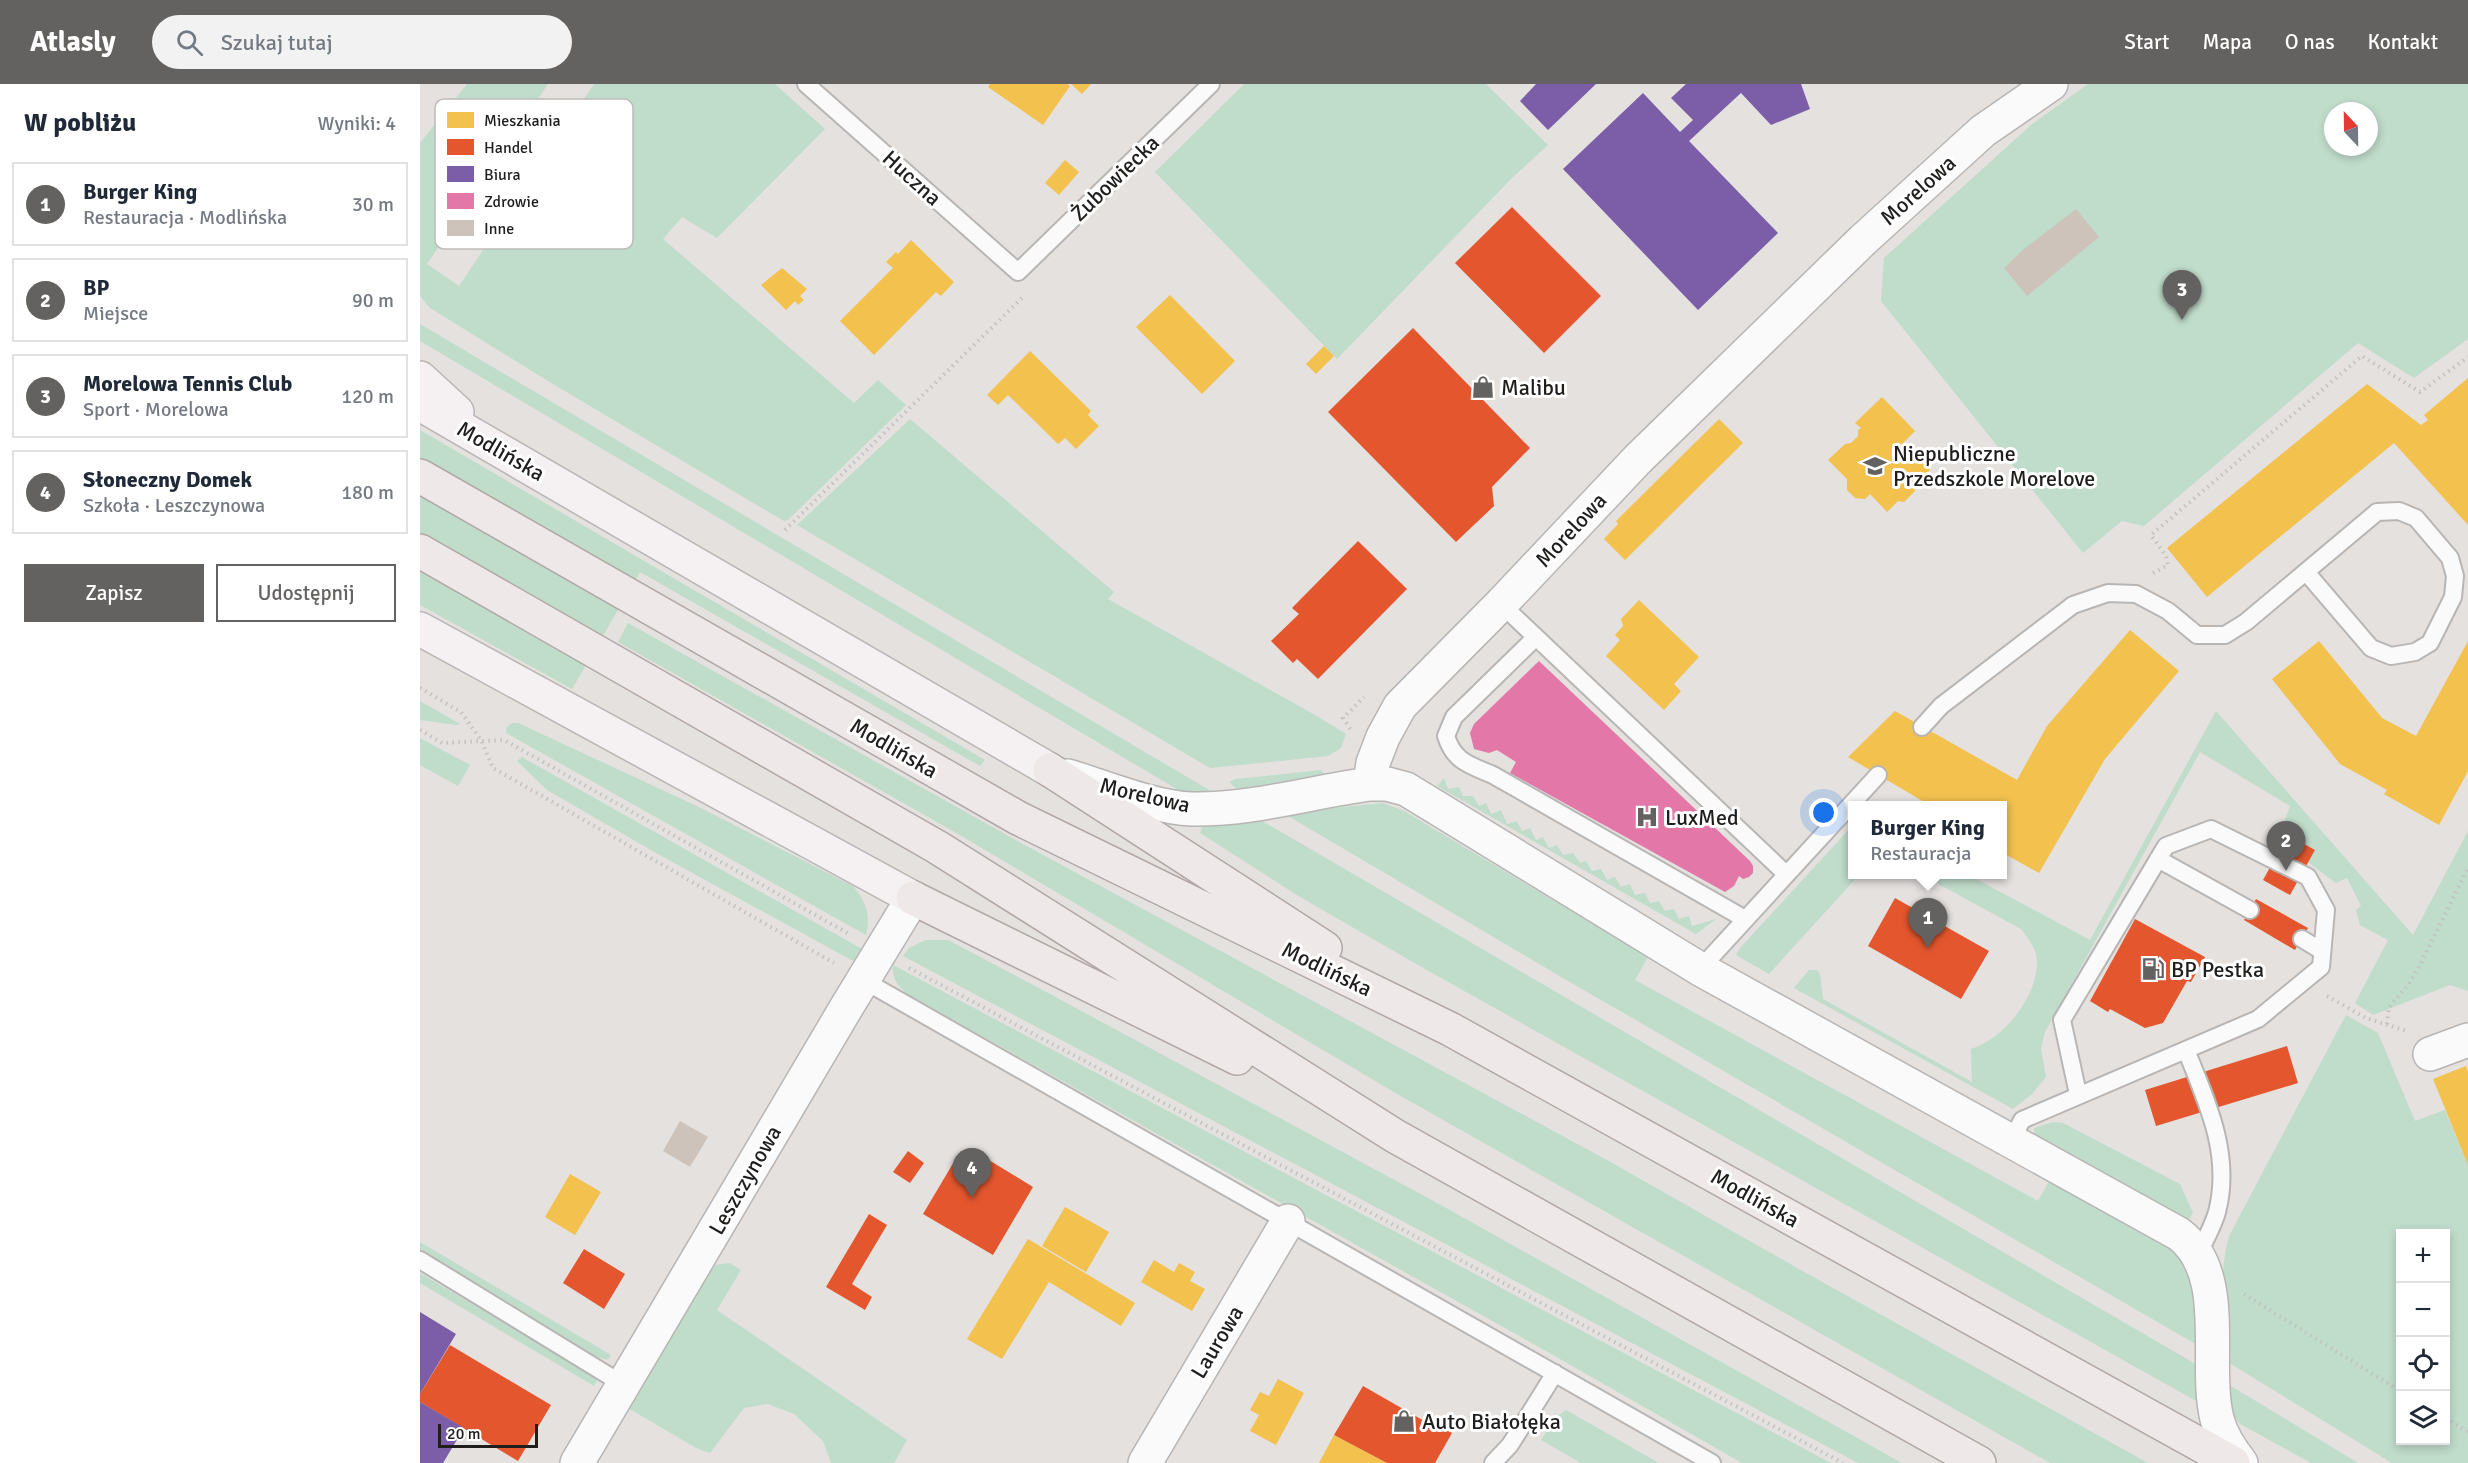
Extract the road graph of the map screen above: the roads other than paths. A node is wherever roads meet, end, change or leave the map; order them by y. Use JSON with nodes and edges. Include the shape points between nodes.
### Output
{"nodes":[{"id":1,"x":806,"y":84,"type":"edge"},
{"id":2,"x":1211,"y":84,"type":"edge"},
{"id":3,"x":2051,"y":84,"type":"edge"},
{"id":4,"x":1018,"y":272,"type":"joint"},
{"id":5,"x":420,"y":378,"type":"edge"},
{"id":6,"x":420,"y":404,"type":"edge"},
{"id":7,"x":496,"y":448,"type":"junction"},
{"id":8,"x":420,"y":476,"type":"edge"},
{"id":9,"x":420,"y":551,"type":"edge"},
{"id":10,"x":2306,"y":572,"type":"junction"},
{"id":11,"x":1501,"y":604,"type":"junction"},
{"id":12,"x":420,"y":628,"type":"edge"},
{"id":13,"x":1536,"y":637,"type":"junction"},
{"id":14,"x":1922,"y":726,"type":"dead end"},
{"id":15,"x":1050,"y":770,"type":"junction"},
{"id":16,"x":1878,"y":775,"type":"dead end"},
{"id":17,"x":1370,"y":784,"type":"junction"},
{"id":18,"x":1854,"y":801,"type":"edge"},
{"id":19,"x":1848,"y":807,"type":"edge"},
{"id":20,"x":2158,"y":859,"type":"junction"},
{"id":21,"x":1786,"y":874,"type":"junction"},
{"id":22,"x":913,"y":898,"type":"junction"},
{"id":23,"x":2250,"y":910,"type":"dead end"},
{"id":24,"x":1745,"y":919,"type":"junction"},
{"id":25,"x":2302,"y":939,"type":"dead end"},
{"id":26,"x":2322,"y":951,"type":"junction"},
{"id":27,"x":1700,"y":969,"type":"junction"},
{"id":28,"x":851,"y":973,"type":"junction"},
{"id":29,"x":1450,"y":1029,"type":"junction"},
{"id":30,"x":2468,"y":1040,"type":"edge"},
{"id":31,"x":2186,"y":1050,"type":"junction"},
{"id":32,"x":2430,"y":1054,"type":"road end"},
{"id":33,"x":2078,"y":1094,"type":"junction"},
{"id":34,"x":1395,"y":1136,"type":"junction"},
{"id":35,"x":2012,"y":1140,"type":"junction"},
{"id":36,"x":1288,"y":1221,"type":"junction"},
{"id":37,"x":2198,"y":1254,"type":"junction"},
{"id":38,"x":420,"y":1260,"type":"edge"},
{"id":39,"x":1555,"y":1373,"type":"junction"},
{"id":40,"x":624,"y":1385,"type":"junction"},
{"id":41,"x":1498,"y":1462,"type":"edge"},
{"id":42,"x":577,"y":1463,"type":"edge"},
{"id":43,"x":1145,"y":1463,"type":"edge"},
{"id":44,"x":1712,"y":1463,"type":"edge"},
{"id":45,"x":1979,"y":1463,"type":"edge"},
{"id":46,"x":2233,"y":1463,"type":"edge"},
{"id":47,"x":2241,"y":1463,"type":"edge"}],
"edges":[{"from":1,"to":4,"type":"lane","name":"Huczna"},
{"from":2,"to":4,"type":"lane","name":"Żubowiecka"},
{"from":3,"to":11,"type":"street","name":"Morelowa","via":[[1983,131],[1863,240],[1638,459]]},
{"from":5,"to":7,"type":"main road"},
{"from":6,"to":7,"type":"main road","name":"Modlińska"},
{"from":7,"to":15,"type":"main road","name":"Modlińska"},
{"from":8,"to":29,"type":"main road","name":"Modlińska","via":[[1018,818]]},
{"from":9,"to":34,"type":"main road","via":[[937,848]]},
{"from":10,"to":10,"type":"lane","via":[[2377,512],[2399,511],[2416,518],[2450,558],[2455,576],[2452,597],[2430,643],[2415,652],[2391,656],[2371,648]]},
{"from":10,"to":14,"type":"lane","via":[[2246,622],[2224,635],[2197,635],[2168,611],[2136,594],[2108,593],[2073,605],[1941,706]]},
{"from":11,"to":13,"type":"lane"},
{"from":11,"to":17,"type":"street","name":"Morelowa","via":[[1400,706],[1383,737]]},
{"from":12,"to":22,"type":"main road"},
{"from":13,"to":21,"type":"lane"},
{"from":13,"to":24,"type":"lane","via":[[1454,717],[1446,736],[1450,750],[1463,762],[1493,775]]},
{"from":15,"to":17,"type":"street","name":"Morelowa","via":[[1136,798],[1191,809],[1252,805]]},
{"from":15,"to":29,"type":"main road"},
{"from":16,"to":18,"type":"lane"},
{"from":17,"to":27,"type":"street","via":[[1406,789]]},
{"from":19,"to":21,"type":"lane"},
{"from":20,"to":23,"type":"lane"},
{"from":20,"to":26,"type":"lane","via":[[2166,846],[2211,829],[2308,877],[2326,910]]},
{"from":20,"to":33,"type":"lane","via":[[2062,1020]]},
{"from":21,"to":24,"type":"lane"},
{"from":22,"to":28,"type":"street","name":"Leszczynowa","via":[[881,952]]},
{"from":22,"to":34,"type":"main road"},
{"from":24,"to":27,"type":"lane"},
{"from":25,"to":26,"type":"lane"},
{"from":26,"to":31,"type":"lane","via":[[2321,967],[2258,1019]]},
{"from":27,"to":35,"type":"street"},
{"from":28,"to":36,"type":"lane"},
{"from":28,"to":40,"type":"street","name":"Leszczynowa"},
{"from":29,"to":46,"type":"main road","name":"Modlińska"},
{"from":30,"to":32,"type":"street"},
{"from":31,"to":33,"type":"lane"},
{"from":31,"to":37,"type":"lane","via":[[2212,1114],[2223,1171],[2217,1213]]},
{"from":33,"to":35,"type":"lane","via":[[2022,1120]]},
{"from":34,"to":45,"type":"main road"},
{"from":35,"to":37,"type":"street","via":[[2179,1234]]},
{"from":36,"to":39,"type":"lane"},
{"from":36,"to":43,"type":"street","name":"Laurowa"},
{"from":37,"to":47,"type":"street","via":[[2211,1298],[2217,1418],[2222,1434]]},
{"from":38,"to":40,"type":"lane"},
{"from":39,"to":41,"type":"lane"},
{"from":39,"to":44,"type":"lane"},
{"from":40,"to":42,"type":"street","name":"Leszczynowa"}]}
